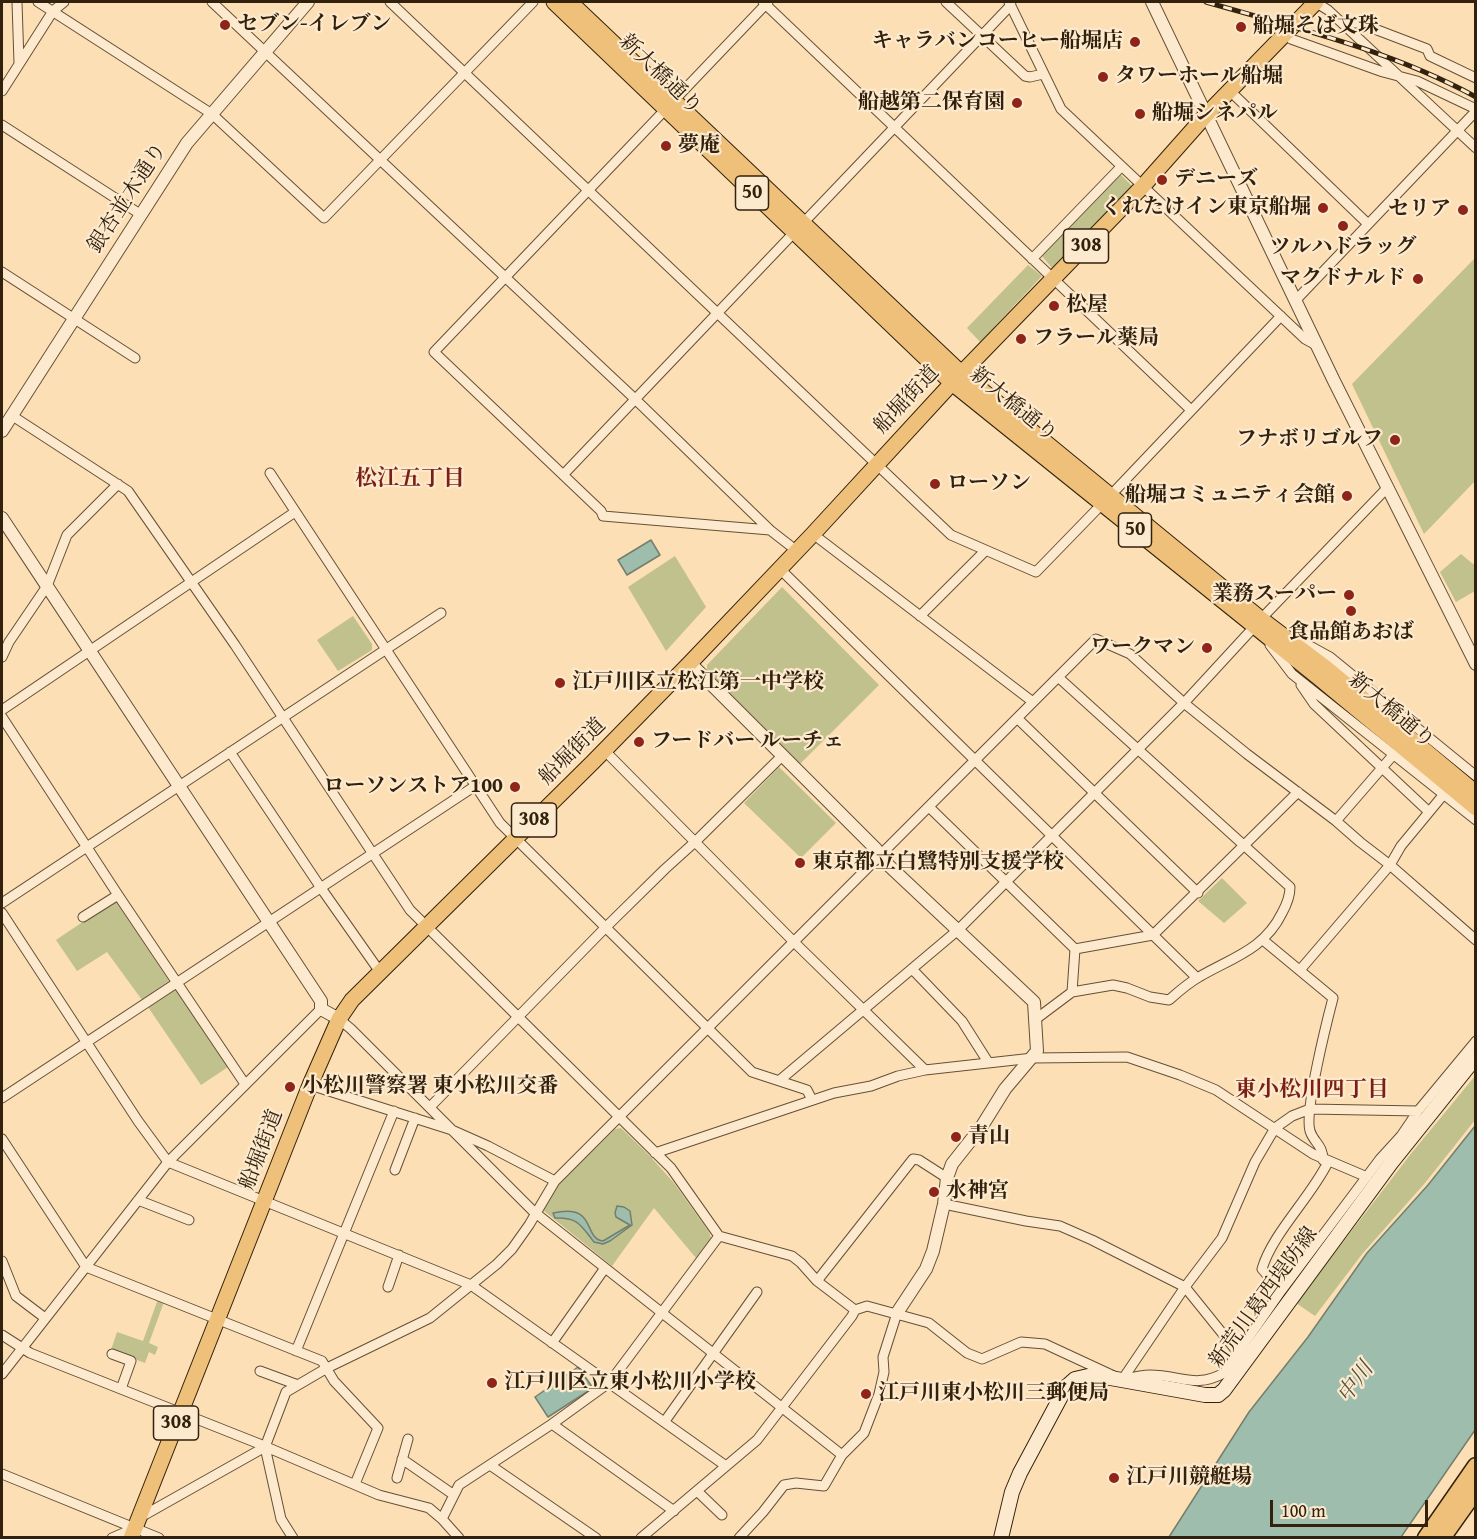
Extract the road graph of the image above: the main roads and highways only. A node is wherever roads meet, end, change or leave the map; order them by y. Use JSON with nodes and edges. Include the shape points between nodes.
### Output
{"nodes":[{"id":1,"x":554,"y":2,"type":"edge"},
{"id":2,"x":570,"y":2,"type":"edge"},
{"id":3,"x":1315,"y":2,"type":"edge"},
{"id":4,"x":670,"y":105,"type":"junction"},
{"id":5,"x":957,"y":378,"type":"junction"},
{"id":6,"x":1322,"y":673,"type":"junction"},
{"id":7,"x":1476,"y":793,"type":"edge"},
{"id":8,"x":1476,"y":808,"type":"edge"},
{"id":9,"x":1476,"y":1057,"type":"edge"},
{"id":10,"x":1476,"y":1466,"type":"edge"},
{"id":11,"x":1476,"y":1490,"type":"edge"},
{"id":12,"x":135,"y":1528,"type":"edge"},
{"id":13,"x":1001,"y":1538,"type":"edge"},
{"id":14,"x":1426,"y":1538,"type":"edge"},
{"id":15,"x":1442,"y":1538,"type":"edge"}],
"edges":[{"from":1,"to":4,"type":"main road","name":"新大橋通り","number":"50"},
{"from":2,"to":4,"type":"main road","name":"新大橋通り","number":"50"},
{"from":3,"to":5,"type":"main road","name":"船堀街道","number":"308"},
{"from":4,"to":5,"type":"main road","name":"新大橋通り","number":"50"},
{"from":5,"to":6,"type":"main road","name":"新大橋通り","number":"50"},
{"from":5,"to":12,"type":"main road","name":"船堀街道","number":"308","via":[[605,751],[352,1000],[339,1019],[309,1085]]},
{"from":6,"to":7,"type":"main road","name":"新大橋通り","number":"50"},
{"from":6,"to":8,"type":"main road","name":"新大橋通り","number":"50"},
{"from":9,"to":13,"type":"main road","name":"新荒川葛西堤防線","via":[[1405,1138],[1218,1395],[1105,1377],[1080,1377],[1066,1387],[1020,1473]]},
{"from":10,"to":14,"type":"highway"},
{"from":11,"to":15,"type":"highway"}]}
